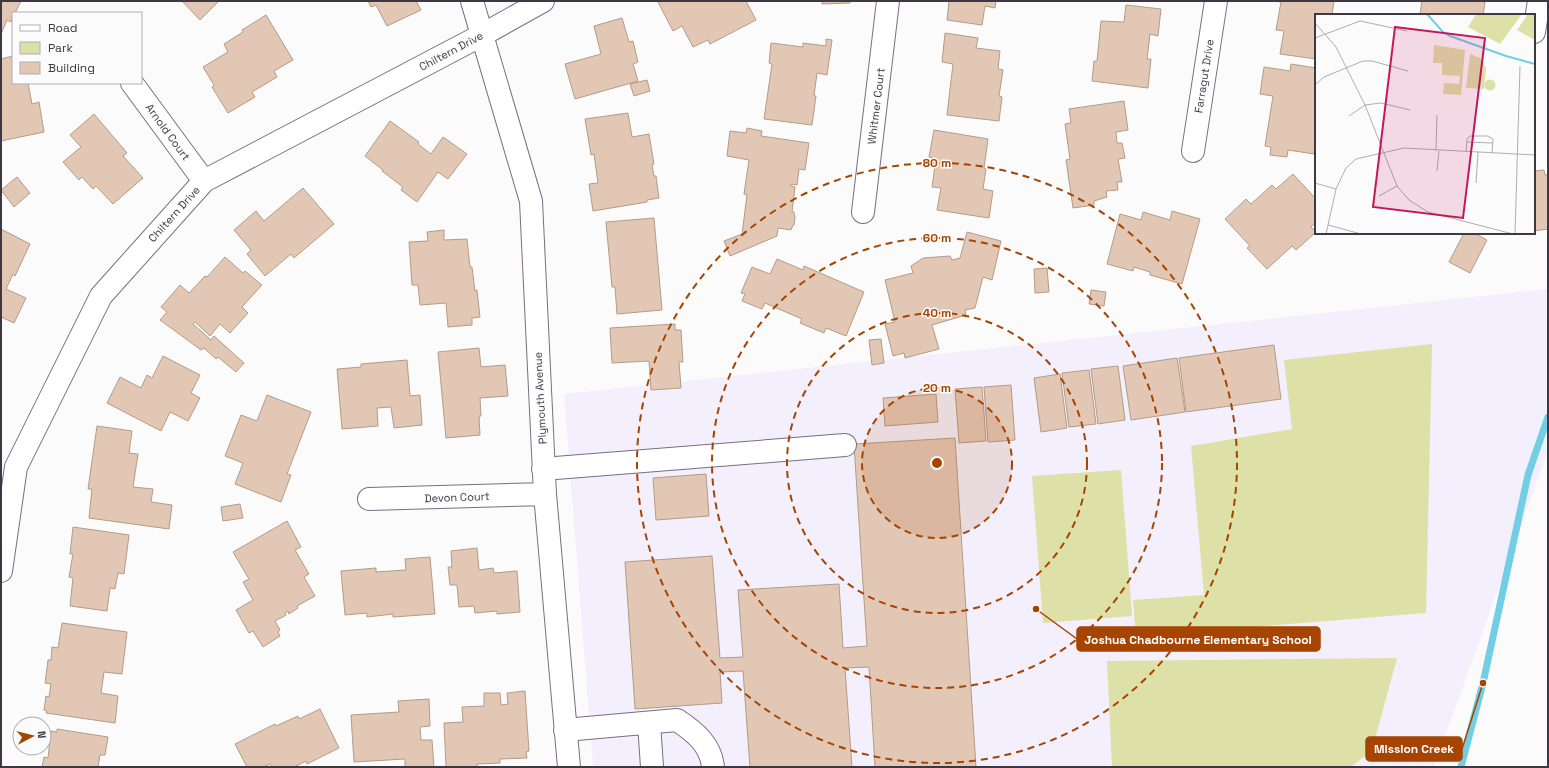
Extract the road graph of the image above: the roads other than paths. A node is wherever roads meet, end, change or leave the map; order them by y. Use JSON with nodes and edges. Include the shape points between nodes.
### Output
{"nodes":[{"id":1,"x":472,"y":1,"type":"edge"},
{"id":2,"x":543,"y":1,"type":"edge"},
{"id":3,"x":888,"y":1,"type":"edge"},
{"id":4,"x":1216,"y":1,"type":"edge"},
{"id":5,"x":1539,"y":1,"type":"edge"},
{"id":6,"x":1535,"y":26,"type":"edge"},
{"id":7,"x":482,"y":35,"type":"junction"},
{"id":8,"x":133,"y":84,"type":"edge"},
{"id":9,"x":1193,"y":151,"type":"dead end"},
{"id":10,"x":204,"y":181,"type":"junction"},
{"id":11,"x":864,"y":212,"type":"dead end"},
{"id":12,"x":845,"y":445,"type":"dead end"},
{"id":13,"x":543,"y":469,"type":"junction"},
{"id":14,"x":545,"y":494,"type":"junction"},
{"id":15,"x":369,"y":500,"type":"dead end"},
{"id":16,"x":1,"y":571,"type":"edge"},
{"id":17,"x":649,"y":722,"type":"junction"},
{"id":18,"x":565,"y":730,"type":"junction"},
{"id":19,"x":569,"y":767,"type":"edge"},
{"id":20,"x":652,"y":767,"type":"edge"},
{"id":21,"x":713,"y":767,"type":"edge"}],
"edges":[{"from":1,"to":7,"type":"street","name":"Plymouth Avenue"},
{"from":2,"to":7,"type":"street","name":"Chiltern Drive"},
{"from":3,"to":11,"type":"street","name":"Whitmer Court"},
{"from":4,"to":9,"type":"street","name":"Farragut Drive"},
{"from":5,"to":6,"type":"street"},
{"from":7,"to":10,"type":"street","name":"Chiltern Drive"},
{"from":7,"to":13,"type":"street","name":"Plymouth Avenue","via":[[531,200]]},
{"from":8,"to":10,"type":"street","name":"Arnold Court"},
{"from":10,"to":16,"type":"street","name":"Chiltern Drive","via":[[101,296],[16,467]]},
{"from":12,"to":13,"type":"street"},
{"from":13,"to":14,"type":"street","name":"Plymouth Avenue"},
{"from":14,"to":15,"type":"street","name":"Devon Court"},
{"from":14,"to":18,"type":"street","name":"Plymouth Avenue"},
{"from":17,"to":18,"type":"street"},
{"from":17,"to":20,"type":"street"},
{"from":17,"to":21,"type":"street","via":[[677,720],[691,729],[707,746]]},
{"from":18,"to":19,"type":"street","name":"Plymouth Avenue"}]}
